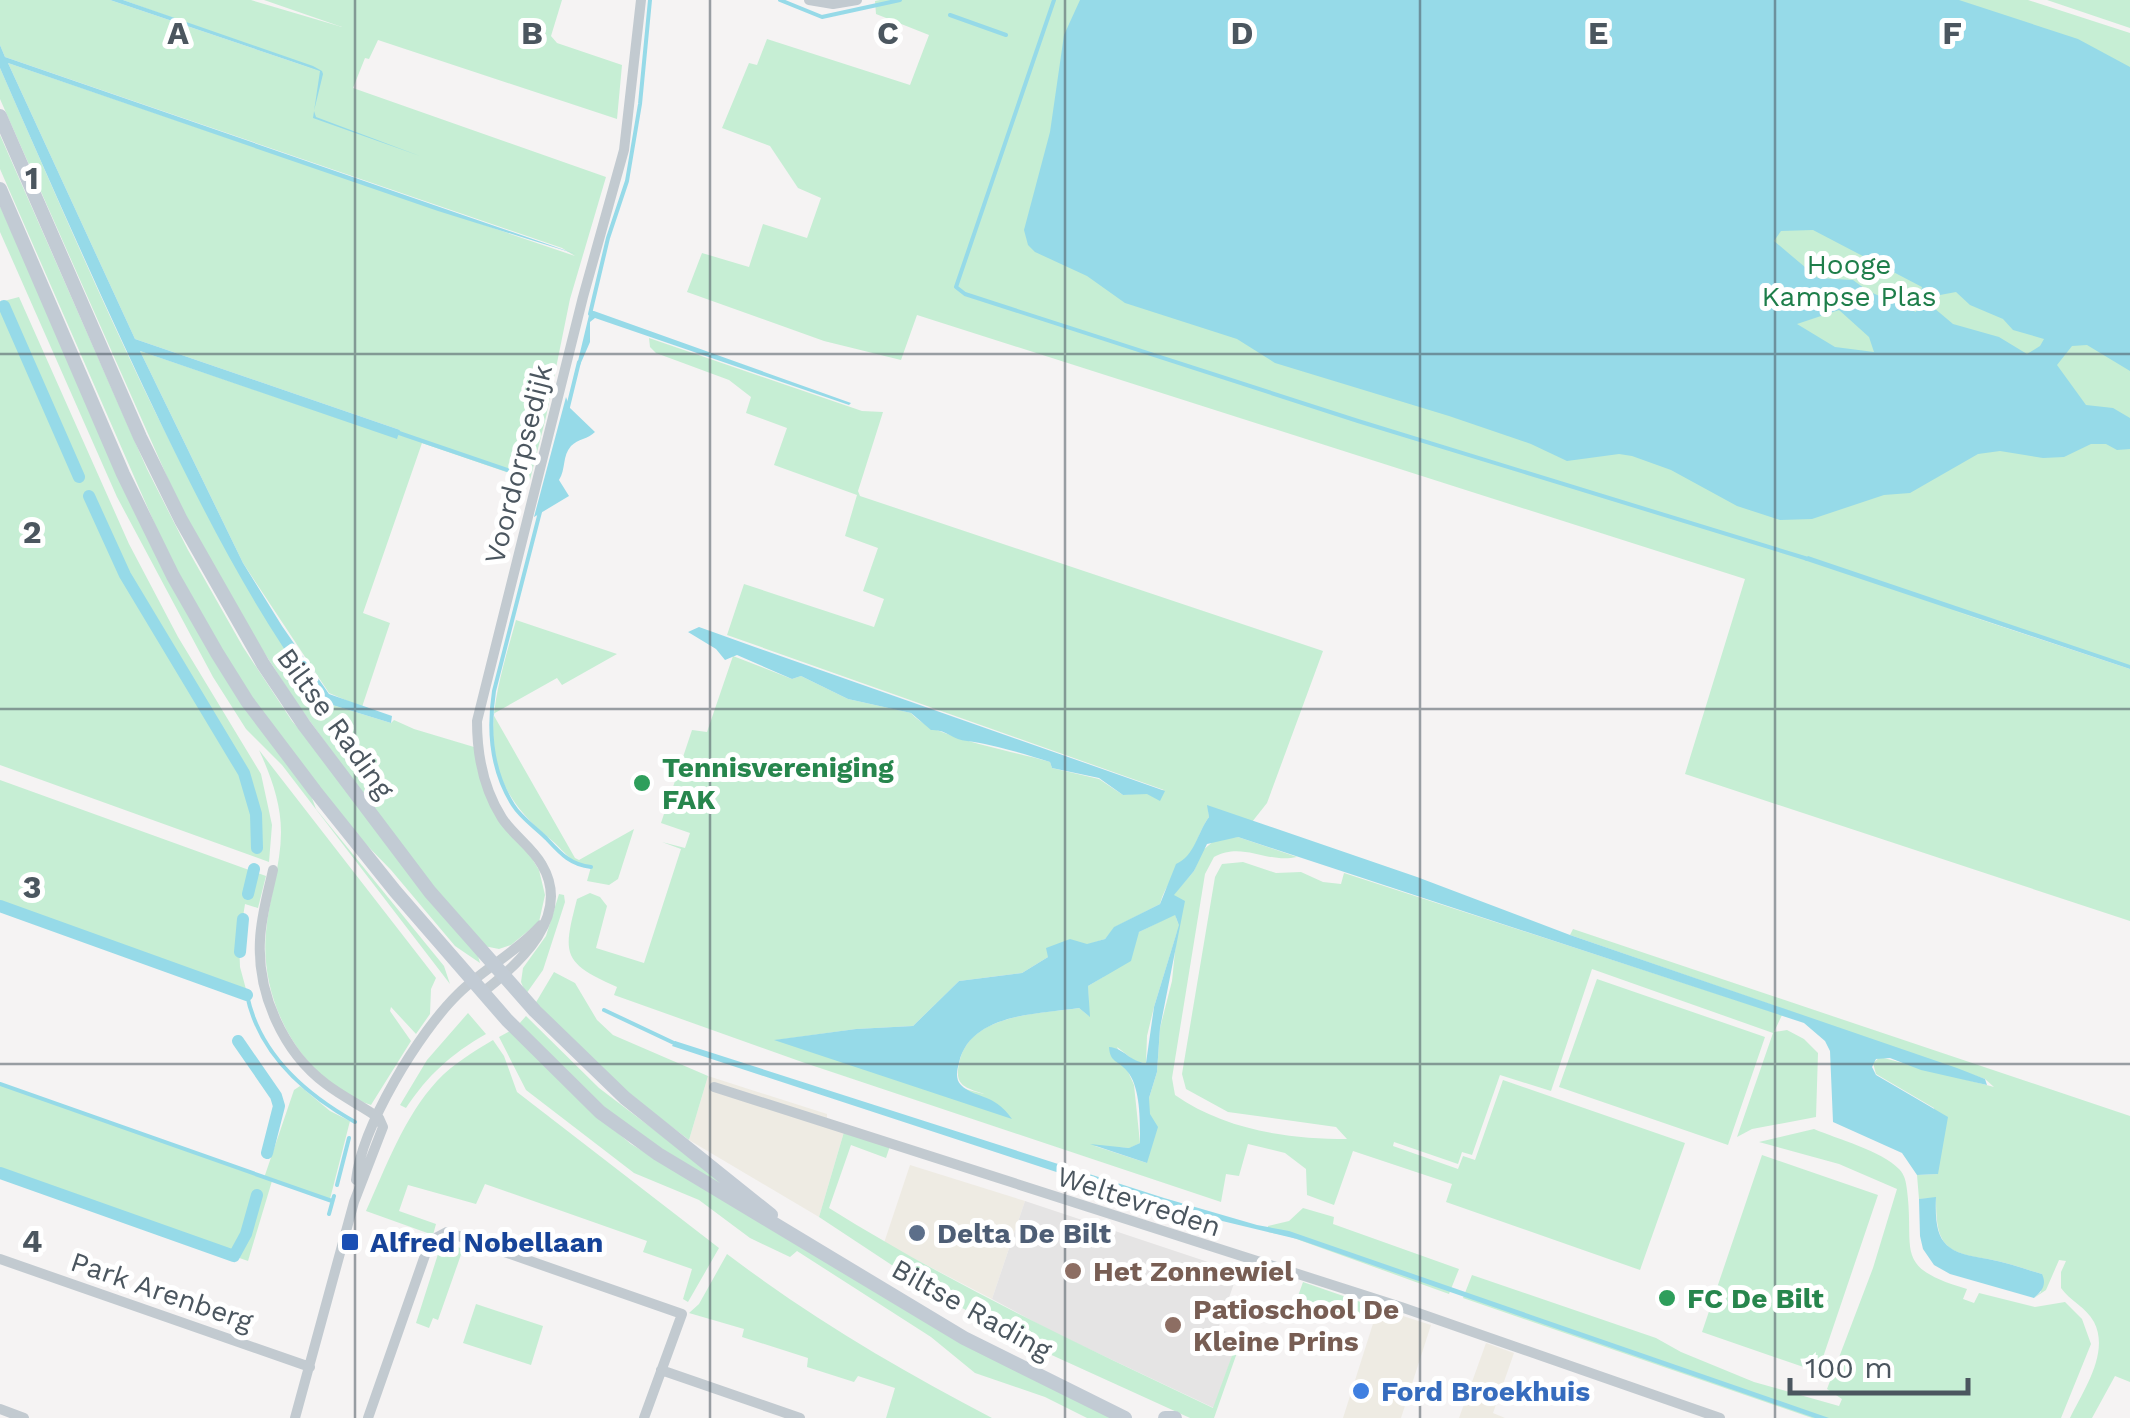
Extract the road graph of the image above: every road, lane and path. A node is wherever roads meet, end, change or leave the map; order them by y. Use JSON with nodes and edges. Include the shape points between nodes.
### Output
{"nodes":[{"id":1,"x":641,"y":0,"type":"edge"},
{"id":2,"x":810,"y":0,"type":"edge"},
{"id":3,"x":857,"y":0,"type":"edge"},
{"id":4,"x":0,"y":116,"type":"edge"},
{"id":5,"x":0,"y":188,"type":"edge"},
{"id":6,"x":272,"y":870,"type":"dead end"},
{"id":7,"x":498,"y":970,"type":"junction"},
{"id":8,"x":478,"y":986,"type":"junction"},
{"id":9,"x":714,"y":1087,"type":"dead end"},
{"id":10,"x":373,"y":1114,"type":"junction"},
{"id":11,"x":798,"y":1238,"type":"junction"},
{"id":12,"x":0,"y":1258,"type":"edge"},
{"id":13,"x":310,"y":1367,"type":"junction"},
{"id":14,"x":661,"y":1370,"type":"junction"},
{"id":15,"x":0,"y":1409,"type":"edge"},
{"id":16,"x":24,"y":1418,"type":"edge"},
{"id":17,"x":297,"y":1418,"type":"edge"},
{"id":18,"x":368,"y":1418,"type":"edge"},
{"id":19,"x":644,"y":1418,"type":"edge"},
{"id":20,"x":800,"y":1418,"type":"edge"},
{"id":21,"x":1125,"y":1418,"type":"edge"},
{"id":22,"x":1165,"y":1418,"type":"edge"},
{"id":23,"x":1174,"y":1418,"type":"edge"},
{"id":24,"x":1720,"y":1418,"type":"edge"}],
"edges":[{"from":1,"to":7,"type":"street","name":"Voordorpsedijk","via":[[624,150],[477,722],[486,786],[502,819],[544,868],[550,901],[536,941]]},
{"from":2,"to":3,"type":"street"},
{"from":4,"to":7,"type":"main road","name":"Biltse Rading","via":[[140,437],[220,593],[304,725]]},
{"from":5,"to":8,"type":"main road","name":"Biltse Rading","via":[[123,474],[217,653],[314,791]]},
{"from":6,"to":10,"type":"street","via":[[260,964],[277,1022],[307,1067]]},
{"from":7,"to":8,"type":"street","name":"Voordorpsedijk"},
{"from":7,"to":11,"type":"main road","name":"Biltse Rading","via":[[625,1098]]},
{"from":8,"to":10,"type":"street","name":"Voordorpsedijk","via":[[456,996]]},
{"from":8,"to":11,"type":"main road","name":"Biltse Rading","via":[[620,1130]]},
{"from":9,"to":24,"type":"street","name":"Weltevreden","via":[[1366,1296]]},
{"from":10,"to":13,"type":"street","via":[[384,1127],[354,1202]]},
{"from":11,"to":21,"type":"main road","name":"Biltse Rading","via":[[964,1338]]},
{"from":12,"to":13,"type":"street","name":"Park Arenberg"},
{"from":13,"to":17,"type":"street"},
{"from":14,"to":18,"type":"street","via":[[682,1314],[447,1232],[430,1241]]},
{"from":14,"to":19,"type":"street"},
{"from":14,"to":20,"type":"street"},
{"from":15,"to":16,"type":"street"},
{"from":22,"to":23,"type":"main road"}]}
